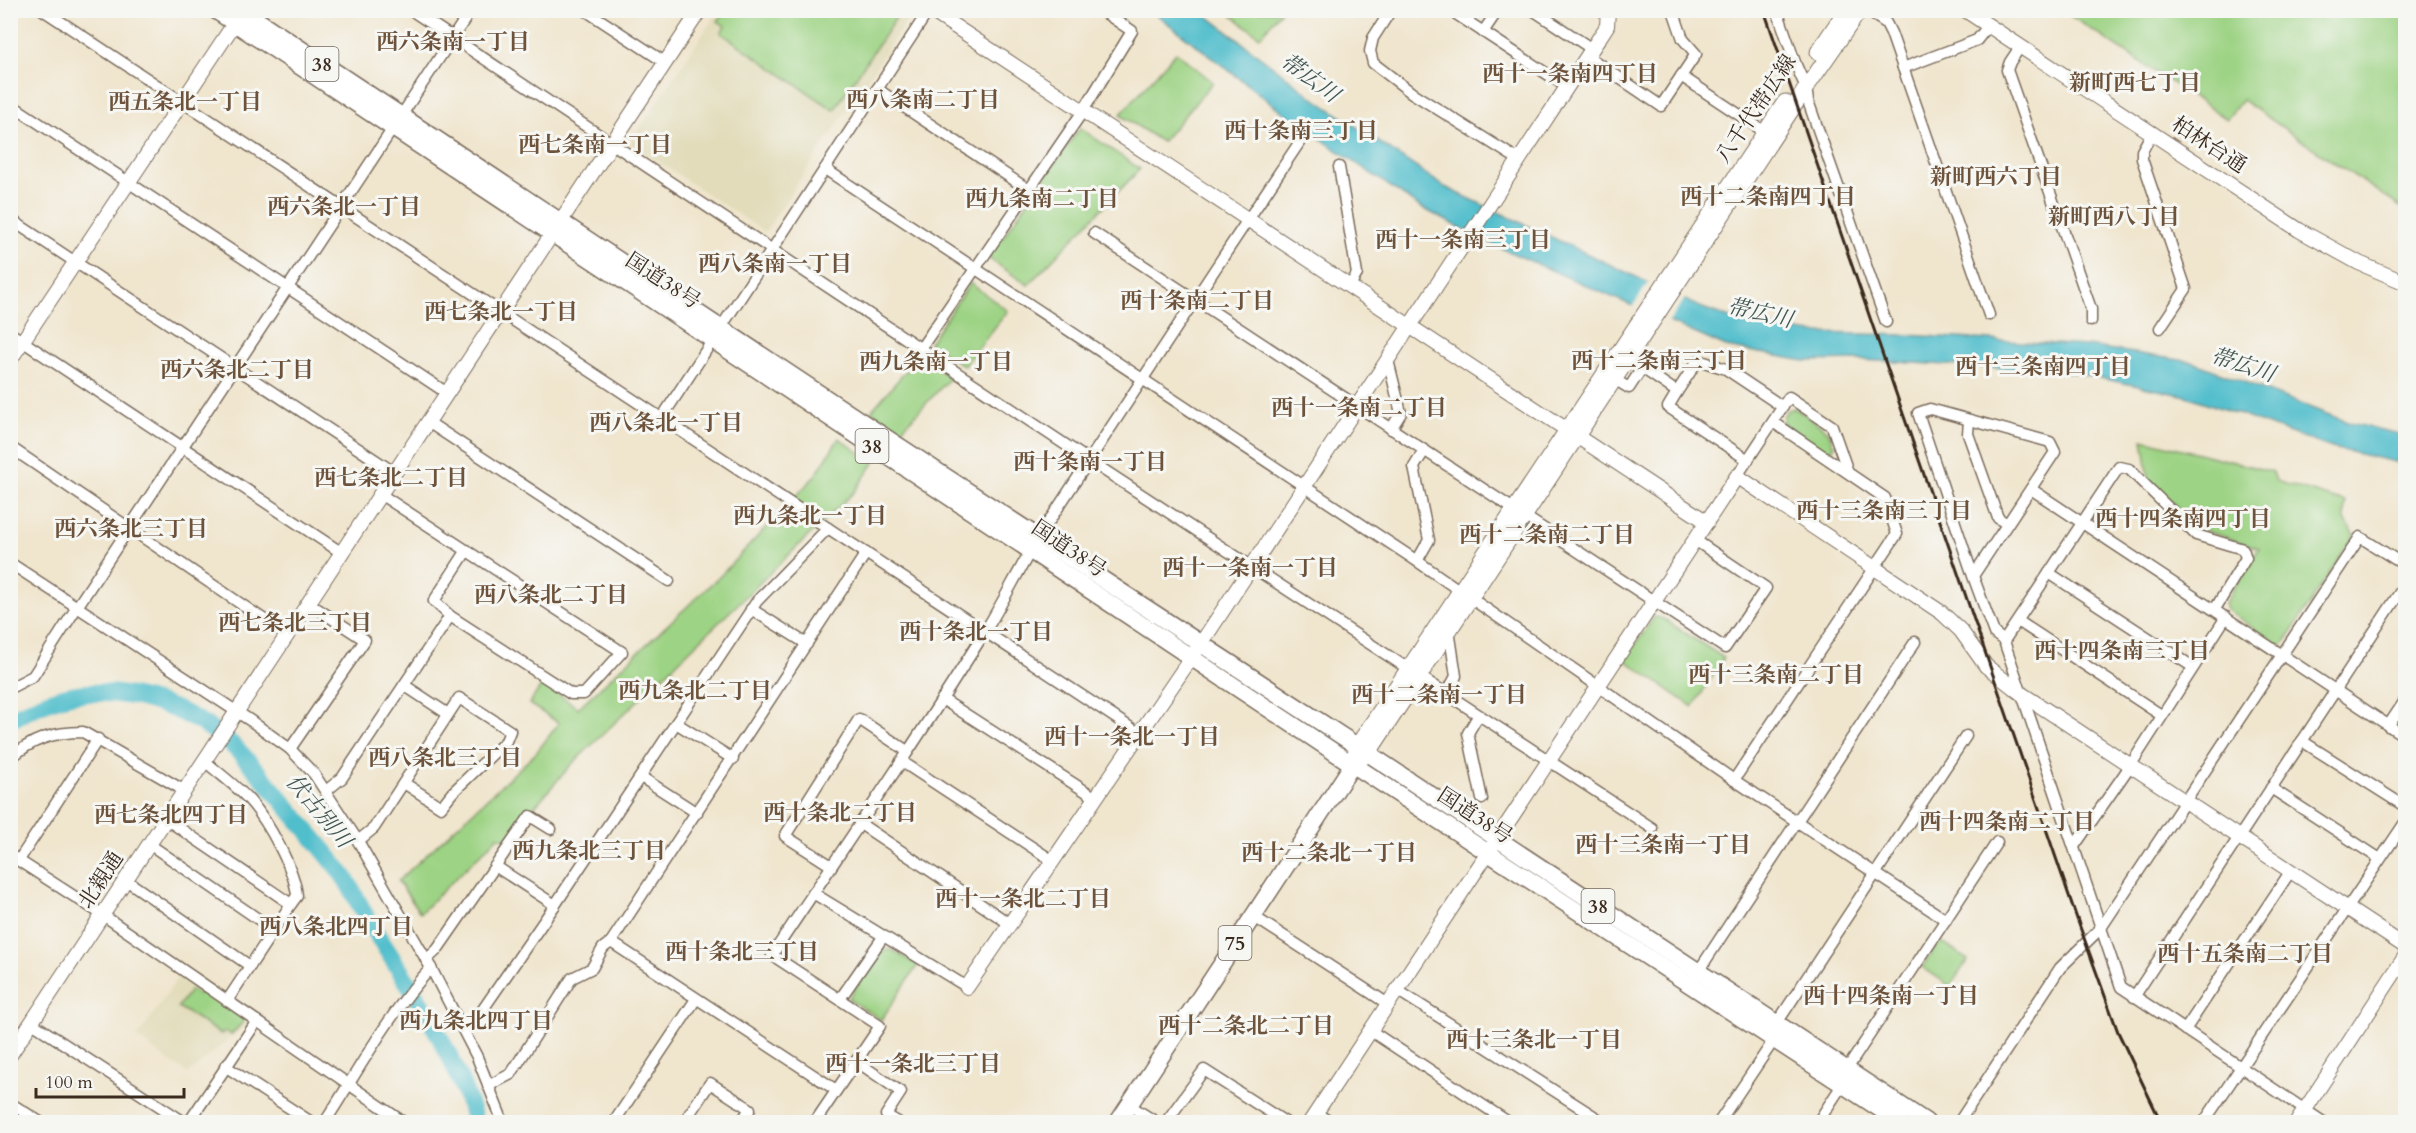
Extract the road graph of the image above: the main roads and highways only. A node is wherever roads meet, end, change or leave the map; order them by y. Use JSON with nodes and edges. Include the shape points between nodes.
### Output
{"nodes":[{"id":1,"x":215,"y":10,"type":"edge"},
{"id":2,"x":1846,"y":10,"type":"edge"},
{"id":3,"x":1860,"y":10,"type":"edge"},
{"id":4,"x":240,"y":14,"type":"edge"},
{"id":5,"x":1804,"y":83,"type":"junction"},
{"id":6,"x":1646,"y":321,"type":"junction"},
{"id":7,"x":1572,"y":433,"type":"junction"},
{"id":8,"x":1465,"y":594,"type":"junction"},
{"id":9,"x":1196,"y":650,"type":"junction"},
{"id":10,"x":1413,"y":673,"type":"junction"},
{"id":11,"x":1363,"y":750,"type":"junction"},
{"id":12,"x":1353,"y":764,"type":"junction"},
{"id":13,"x":1493,"y":846,"type":"junction"},
{"id":14,"x":1694,"y":978,"type":"junction"},
{"id":15,"x":1845,"y":1077,"type":"junction"},
{"id":16,"x":1118,"y":1122,"type":"edge"},
{"id":17,"x":1900,"y":1122,"type":"edge"},
{"id":18,"x":1926,"y":1122,"type":"edge"}],
"edges":[{"from":1,"to":4,"type":"main road","name":"国道38号","number":"38"},
{"from":2,"to":5,"type":"main road","name":"八千代帯広線"},
{"from":3,"to":5,"type":"main road","name":"八千代帯広線"},
{"from":4,"to":9,"type":"main road","name":"国道38号","number":"38","via":[[396,123]]},
{"from":5,"to":6,"type":"main road","name":"八千代帯広線"},
{"from":6,"to":7,"type":"main road","name":"八千代帯広線"},
{"from":6,"to":7,"type":"main road","name":"八千代帯広線","via":[[1614,379]]},
{"from":7,"to":8,"type":"main road","name":"八千代帯広線"},
{"from":8,"to":10,"type":"main road","name":"八千代帯広線"},
{"from":8,"to":10,"type":"main road","name":"八千代帯広線","via":[[1449,630]]},
{"from":9,"to":11,"type":"main road","name":"国道38号","number":"38"},
{"from":9,"to":12,"type":"main road","name":"国道38号","number":"38"},
{"from":10,"to":11,"type":"main road","name":"八千代帯広線"},
{"from":11,"to":12,"type":"main road","name":"八千代帯広線"},
{"from":11,"to":13,"type":"main road","name":"国道38号","number":"38"},
{"from":12,"to":13,"type":"main road","name":"国道38号","number":"38"},
{"from":12,"to":16,"type":"main road","number":"75"},
{"from":13,"to":14,"type":"main road","name":"国道38号","number":"38"},
{"from":14,"to":15,"type":"main road","name":"国道38号","number":"38","via":[[1777,1023]]},
{"from":14,"to":15,"type":"main road","name":"国道38号","number":"38","via":[[1774,1040]]},
{"from":15,"to":17,"type":"main road","name":"国道38号","number":"38"},
{"from":15,"to":18,"type":"main road","name":"国道38号","number":"38"}]}
